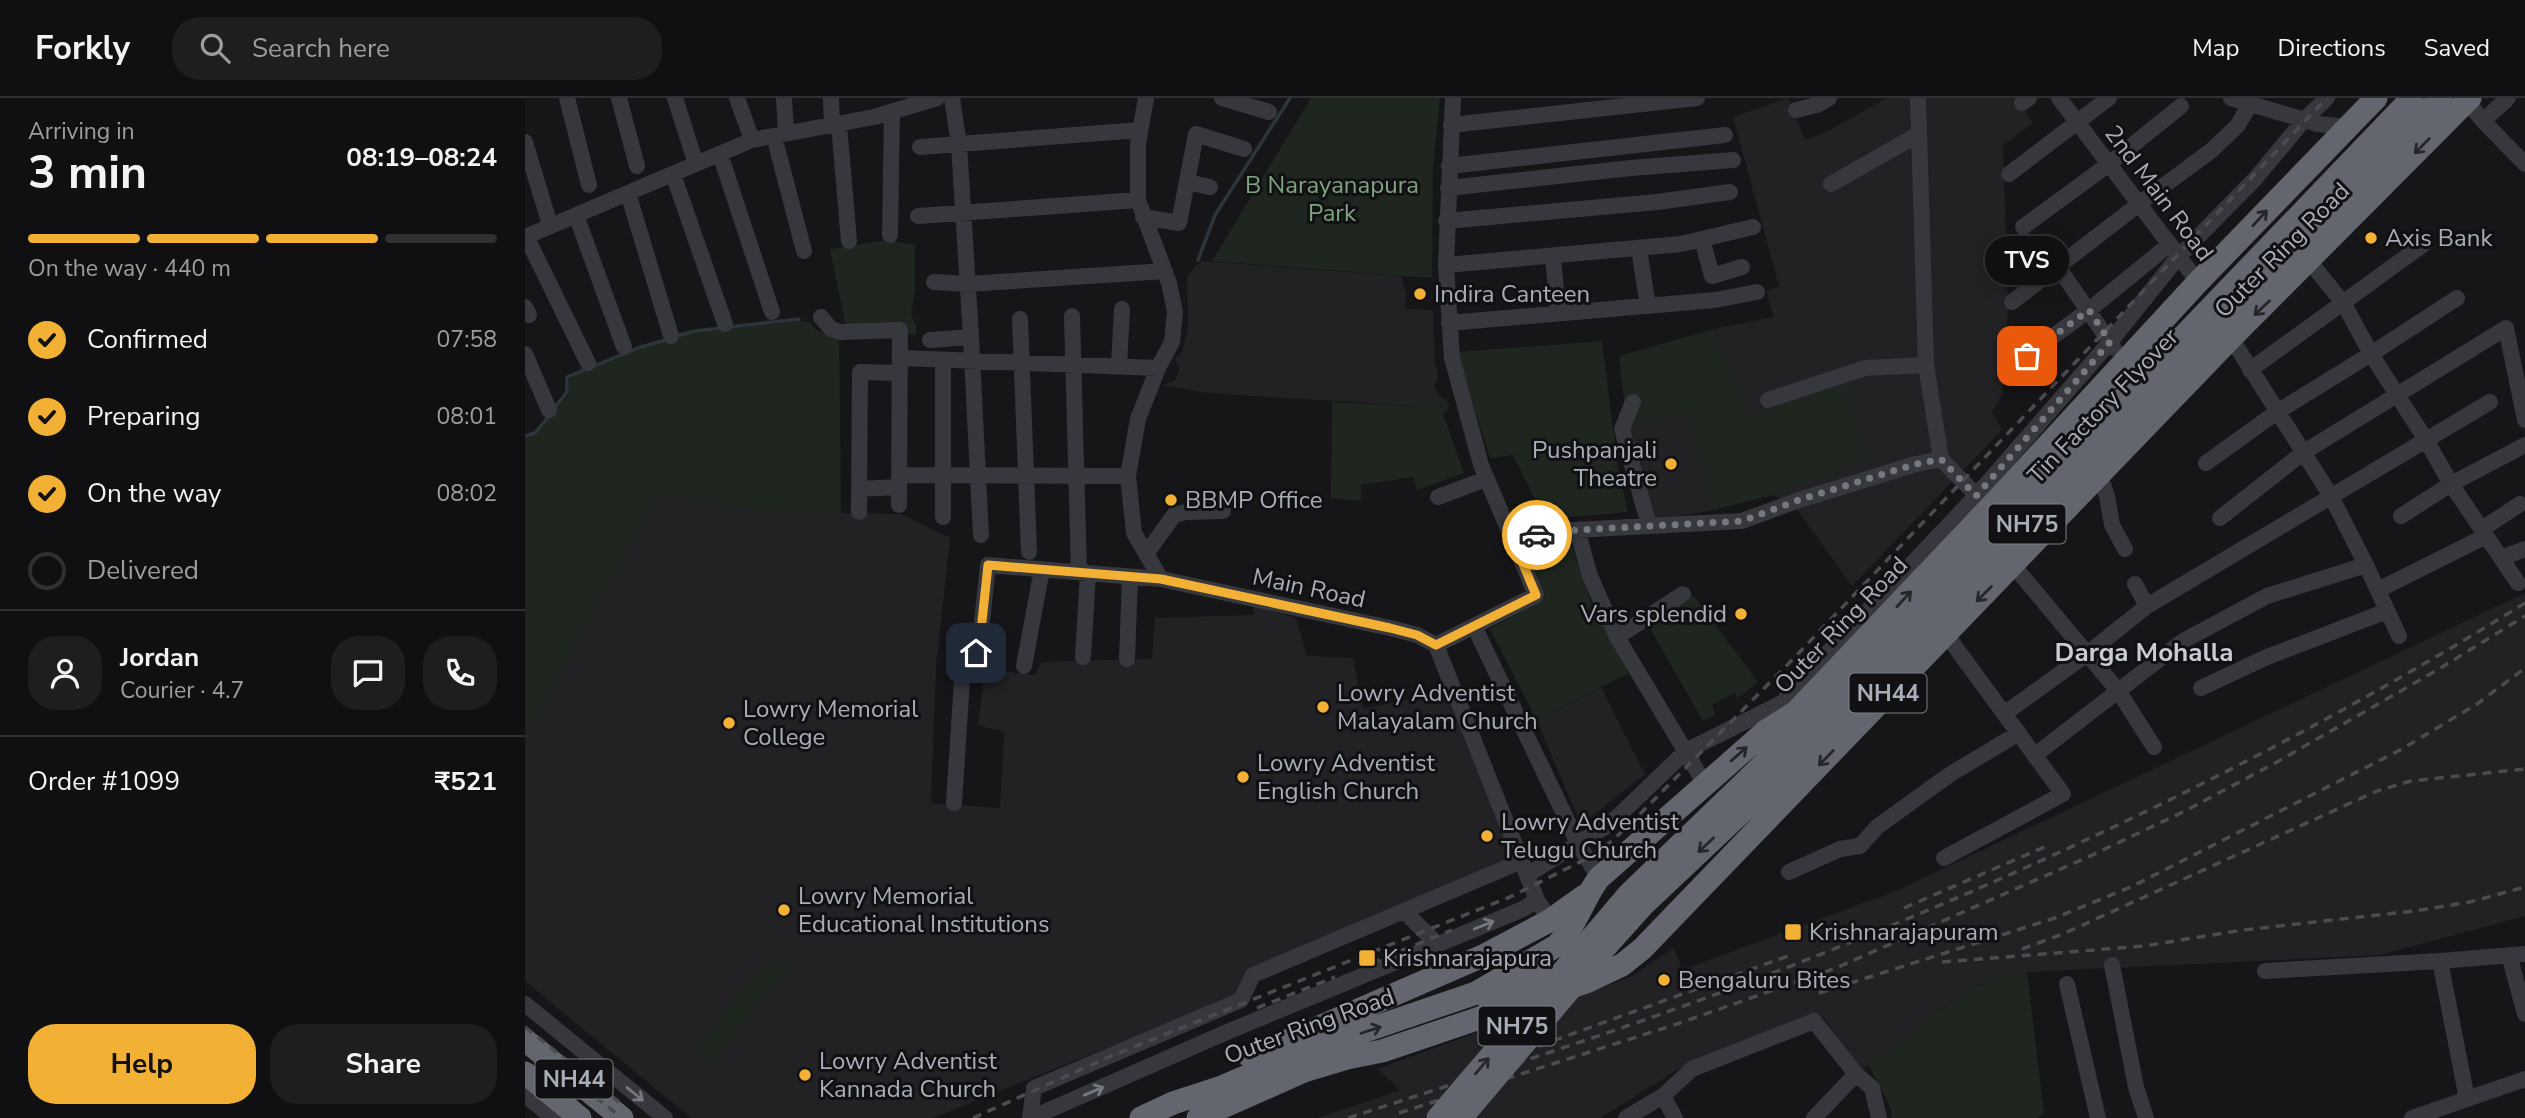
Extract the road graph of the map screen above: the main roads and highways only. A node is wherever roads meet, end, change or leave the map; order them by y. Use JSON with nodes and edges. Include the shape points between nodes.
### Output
{"nodes":[{"id":1,"x":2375,"y":98,"type":"edge"},
{"id":2,"x":2412,"y":98,"type":"edge"},
{"id":3,"x":2441,"y":98,"type":"edge"},
{"id":4,"x":2468,"y":99,"type":"edge"},
{"id":5,"x":1592,"y":886,"type":"junction"},
{"id":6,"x":1602,"y":939,"type":"junction"},
{"id":7,"x":525,"y":1040,"type":"edge"},
{"id":8,"x":525,"y":1073,"type":"edge"},
{"id":9,"x":1173,"y":1103,"type":"junction"},
{"id":10,"x":580,"y":1118,"type":"edge"},
{"id":11,"x":622,"y":1118,"type":"edge"},
{"id":12,"x":1141,"y":1118,"type":"edge"},
{"id":13,"x":1198,"y":1118,"type":"edge"},
{"id":14,"x":1438,"y":1118,"type":"edge"},
{"id":15,"x":1461,"y":1118,"type":"edge"}],
"edges":[{"from":5,"to":1,"type":"highway","name":"Outer Ring Road","number":"NH44","one_way":true,"via":[[1860,646],[1983,502],[2125,362]]},
{"from":2,"to":6,"type":"highway","name":"Tin Factory Flyover","number":"NH75","via":[[1884,648],[1629,894]]},
{"from":3,"to":6,"type":"highway","name":"Tin Factory Flyover","number":"NH75","one_way":true,"via":[[2123,422],[1907,651],[1797,761]]},
{"from":4,"to":13,"type":"highway","name":"Outer Ring Road","number":"NH44","one_way":true,"via":[[1622,965],[1602,976],[1577,971],[1528,982],[1482,1010],[1439,1024],[1423,1037],[1304,1071]]},
{"from":5,"to":9,"type":"highway","name":"Outer Ring Road","via":[[1549,920],[1485,955],[1200,1079]]},
{"from":9,"to":5,"type":"highway","name":"Outer Ring Road","number":"NH44","one_way":true,"via":[[1476,993],[1565,939]]},
{"from":14,"to":6,"type":"highway","name":"Tin Factory Flyover","number":"NH75","one_way":true,"bridge":true},
{"from":6,"to":15,"type":"highway","name":"Tin Factory Flyover","number":"NH75","bridge":true},
{"from":7,"to":11,"type":"highway","number":"NH44"},
{"from":8,"to":10,"type":"highway","number":"NH44"},
{"from":9,"to":12,"type":"highway","name":"Outer Ring Road","number":"NH44"}]}
